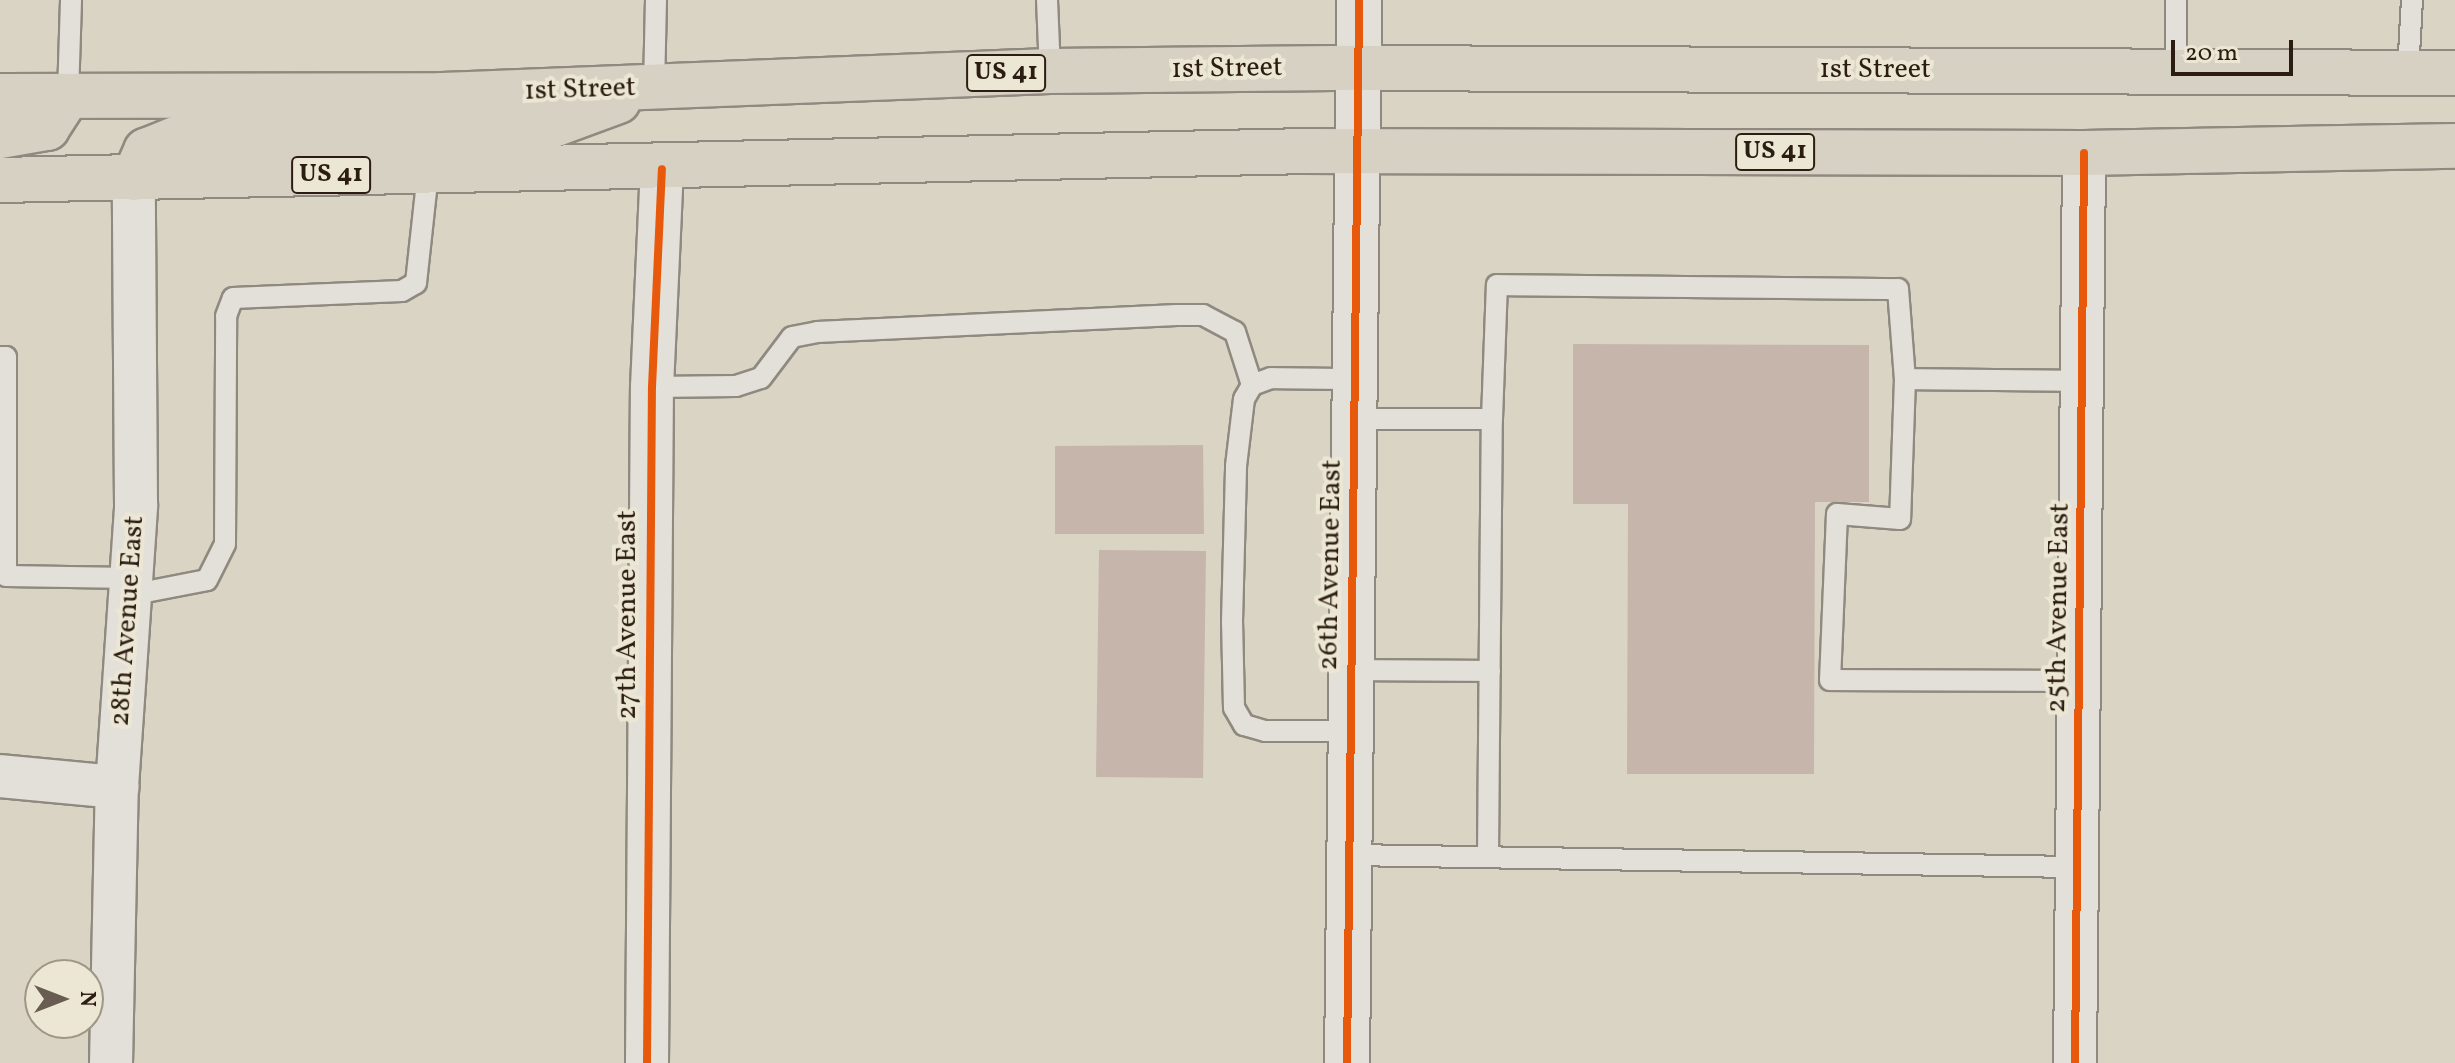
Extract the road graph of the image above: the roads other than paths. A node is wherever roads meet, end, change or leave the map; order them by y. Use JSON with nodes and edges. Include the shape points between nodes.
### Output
{"nodes":[{"id":1,"x":71,"y":0,"type":"edge"},
{"id":2,"x":656,"y":0,"type":"edge"},
{"id":3,"x":1047,"y":0,"type":"edge"},
{"id":4,"x":1359,"y":0,"type":"edge"},
{"id":5,"x":2176,"y":0,"type":"edge"},
{"id":6,"x":2412,"y":0,"type":"edge"},
{"id":7,"x":1358,"y":68,"type":"junction"},
{"id":8,"x":1050,"y":71,"type":"junction"},
{"id":9,"x":2176,"y":72,"type":"junction"},
{"id":10,"x":2408,"y":73,"type":"junction"},
{"id":11,"x":2455,"y":73,"type":"edge"},
{"id":12,"x":654,"y":88,"type":"junction"},
{"id":13,"x":0,"y":96,"type":"edge"},
{"id":14,"x":68,"y":96,"type":"junction"},
{"id":15,"x":2455,"y":133,"type":"edge"},
{"id":16,"x":0,"y":136,"type":"edge"},
{"id":17,"x":2384,"y":146,"type":"junction"},
{"id":18,"x":2455,"y":146,"type":"edge"},
{"id":19,"x":1357,"y":150,"type":"junction"},
{"id":20,"x":2084,"y":153,"type":"junction"},
{"id":21,"x":662,"y":169,"type":"junction"},
{"id":22,"x":428,"y":173,"type":"junction"},
{"id":23,"x":134,"y":178,"type":"junction"},
{"id":24,"x":0,"y":180,"type":"edge"},
{"id":25,"x":0,"y":357,"type":"edge"},
{"id":26,"x":1905,"y":379,"type":"junction"},
{"id":27,"x":2084,"y":381,"type":"junction"},
{"id":28,"x":1252,"y":385,"type":"junction"},
{"id":29,"x":652,"y":387,"type":"junction"},
{"id":30,"x":1355,"y":399,"type":"junction"},
{"id":31,"x":1492,"y":419,"type":"junction"},
{"id":32,"x":130,"y":586,"type":"junction"},
{"id":33,"x":1352,"y":670,"type":"junction"},
{"id":34,"x":1490,"y":671,"type":"junction"},
{"id":35,"x":2080,"y":681,"type":"junction"},
{"id":36,"x":1352,"y":731,"type":"junction"},
{"id":37,"x":0,"y":776,"type":"edge"},
{"id":38,"x":117,"y":787,"type":"junction"},
{"id":39,"x":1350,"y":855,"type":"junction"},
{"id":40,"x":1488,"y":855,"type":"junction"},
{"id":41,"x":2077,"y":867,"type":"junction"},
{"id":42,"x":111,"y":1063,"type":"edge"},
{"id":43,"x":647,"y":1063,"type":"edge"},
{"id":44,"x":1347,"y":1063,"type":"edge"},
{"id":45,"x":2075,"y":1063,"type":"edge"}],
"edges":[{"from":1,"to":14,"type":"lane"},
{"from":2,"to":12,"type":"lane"},
{"from":3,"to":8,"type":"lane"},
{"from":4,"to":7,"type":"street","name":"26th Avenue East"},
{"from":5,"to":9,"type":"lane"},
{"from":6,"to":10,"type":"lane"},
{"from":7,"to":8,"type":"main road","name":"1st Street","number":"US 41"},
{"from":7,"to":9,"type":"main road","name":"1st Street","number":"US 41"},
{"from":7,"to":19,"type":"street","name":"26th Avenue East"},
{"from":8,"to":12,"type":"main road","name":"1st Street","number":"US 41"},
{"from":9,"to":10,"type":"main road","name":"1st Street","number":"US 41"},
{"from":10,"to":11,"type":"main road","name":"1st Street","number":"US 41"},
{"from":12,"to":14,"type":"main road","name":"1st Street","number":"US 41"},
{"from":12,"to":23,"type":"main road","via":[[542,129],[165,141],[140,158]]},
{"from":13,"to":14,"type":"main road","name":"1st Street","number":"US 41"},
{"from":14,"to":16,"type":"main road","via":[[47,128]]},
{"from":15,"to":17,"type":"main road"},
{"from":17,"to":18,"type":"main road","number":"US 41"},
{"from":17,"to":20,"type":"main road","number":"US 41"},
{"from":19,"to":20,"type":"main road","number":"US 41"},
{"from":19,"to":21,"type":"main road","number":"US 41"},
{"from":19,"to":30,"type":"street","name":"26th Avenue East"},
{"from":20,"to":27,"type":"street","name":"25th Avenue East"},
{"from":21,"to":22,"type":"main road","number":"US 41"},
{"from":21,"to":29,"type":"street","name":"27th Avenue East"},
{"from":22,"to":23,"type":"main road","number":"US 41"},
{"from":22,"to":32,"type":"lane","via":[[416,283],[402,291],[233,298],[226,316],[225,544],[207,580]]},
{"from":23,"to":24,"type":"main road","number":"US 41"},
{"from":23,"to":32,"type":"street","name":"28th Avenue East","via":[[136,505]]},
{"from":25,"to":32,"type":"lane","via":[[6,357],[6,576]]},
{"from":26,"to":27,"type":"lane"},
{"from":26,"to":31,"type":"lane","via":[[1898,289],[1497,285]]},
{"from":26,"to":35,"type":"lane","via":[[1900,519],[1837,514],[1830,680]]},
{"from":27,"to":35,"type":"street","name":"25th Avenue East"},
{"from":28,"to":29,"type":"lane","via":[[1235,332],[1203,315],[1177,315],[817,332],[792,337],[761,378],[736,386]]},
{"from":28,"to":30,"type":"lane","via":[[1271,378]]},
{"from":28,"to":36,"type":"lane","via":[[1244,399],[1236,466],[1234,708],[1244,725],[1265,731]]},
{"from":29,"to":43,"type":"street","name":"27th Avenue East"},
{"from":30,"to":31,"type":"lane"},
{"from":30,"to":33,"type":"street","name":"26th Avenue East"},
{"from":31,"to":34,"type":"lane"},
{"from":32,"to":38,"type":"street","name":"28th Avenue East"},
{"from":33,"to":34,"type":"lane"},
{"from":33,"to":36,"type":"street","name":"26th Avenue East"},
{"from":34,"to":40,"type":"lane"},
{"from":35,"to":41,"type":"street","name":"25th Avenue East"},
{"from":36,"to":39,"type":"street","name":"26th Avenue East"},
{"from":37,"to":38,"type":"street"},
{"from":38,"to":42,"type":"street","name":"28th Avenue East"},
{"from":39,"to":40,"type":"lane"},
{"from":39,"to":44,"type":"street","name":"26th Avenue East"},
{"from":40,"to":41,"type":"lane"},
{"from":41,"to":45,"type":"street","name":"25th Avenue East"}]}
